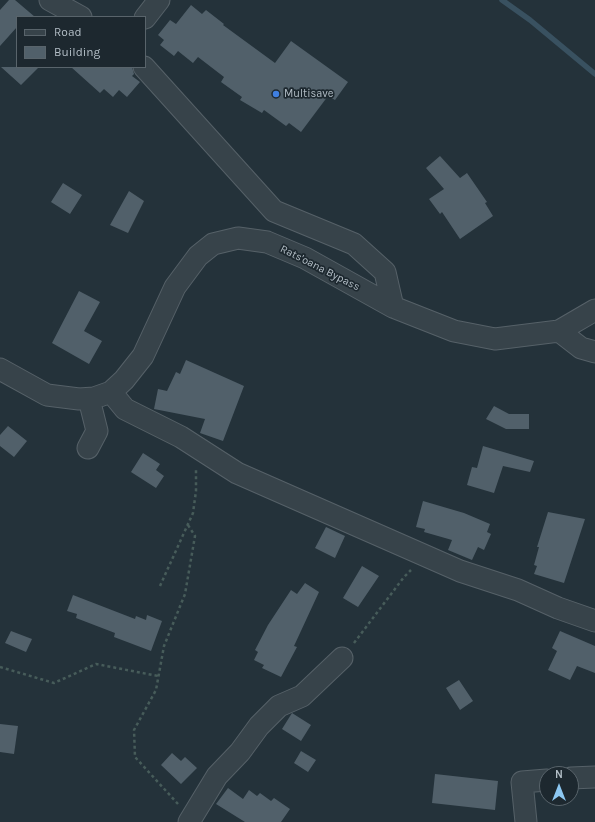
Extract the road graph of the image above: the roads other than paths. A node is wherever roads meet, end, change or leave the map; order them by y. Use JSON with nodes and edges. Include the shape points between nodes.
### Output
{"nodes":[{"id":1,"x":50,"y":0,"type":"edge"},
{"id":2,"x":159,"y":0,"type":"edge"},
{"id":3,"x":79,"y":16,"type":"edge"},
{"id":4,"x":146,"y":17,"type":"edge"},
{"id":5,"x":145,"y":68,"type":"edge"},
{"id":6,"x":393,"y":306,"type":"junction"},
{"id":7,"x":595,"y":310,"type":"edge"},
{"id":8,"x":558,"y":331,"type":"junction"},
{"id":9,"x":595,"y":352,"type":"edge"},
{"id":10,"x":0,"y":369,"type":"edge"},
{"id":11,"x":111,"y":392,"type":"junction"},
{"id":12,"x":89,"y":398,"type":"junction"},
{"id":13,"x":88,"y":448,"type":"dead end"},
{"id":14,"x":595,"y":621,"type":"edge"},
{"id":15,"x":342,"y":658,"type":"road end"},
{"id":16,"x":595,"y":777,"type":"edge"},
{"id":17,"x":579,"y":778,"type":"edge"},
{"id":18,"x":539,"y":781,"type":"edge"},
{"id":19,"x":191,"y":820,"type":"edge"},
{"id":20,"x":526,"y":822,"type":"edge"}],
"edges":[{"from":1,"to":3,"type":"street"},
{"from":2,"to":4,"type":"street"},
{"from":5,"to":6,"type":"street","via":[[274,212],[354,244],[385,272]]},
{"from":6,"to":8,"type":"street","name":"Rats'oana Bypass","via":[[454,330],[495,339]]},
{"from":6,"to":11,"type":"street","name":"Rats'oana Bypass","via":[[305,258],[267,242],[238,238],[213,244],[198,256],[175,287],[142,356],[124,380]]},
{"from":7,"to":8,"type":"street","name":"Rats'oana Bypass"},
{"from":8,"to":9,"type":"street","via":[[581,348]]},
{"from":10,"to":12,"type":"street","name":"Rats'oana Bypass","via":[[47,395],[79,400]]},
{"from":11,"to":12,"type":"street","name":"Rats'oana Bypass"},
{"from":11,"to":14,"type":"street","via":[[125,410],[181,436],[238,473],[460,571],[518,590]]},
{"from":12,"to":13,"type":"street","via":[[96,431]]},
{"from":15,"to":19,"type":"street","via":[[302,696],[279,706],[259,726],[240,752],[217,776]]},
{"from":16,"to":17,"type":"street"},
{"from":18,"to":20,"type":"street","via":[[522,782]]}]}
